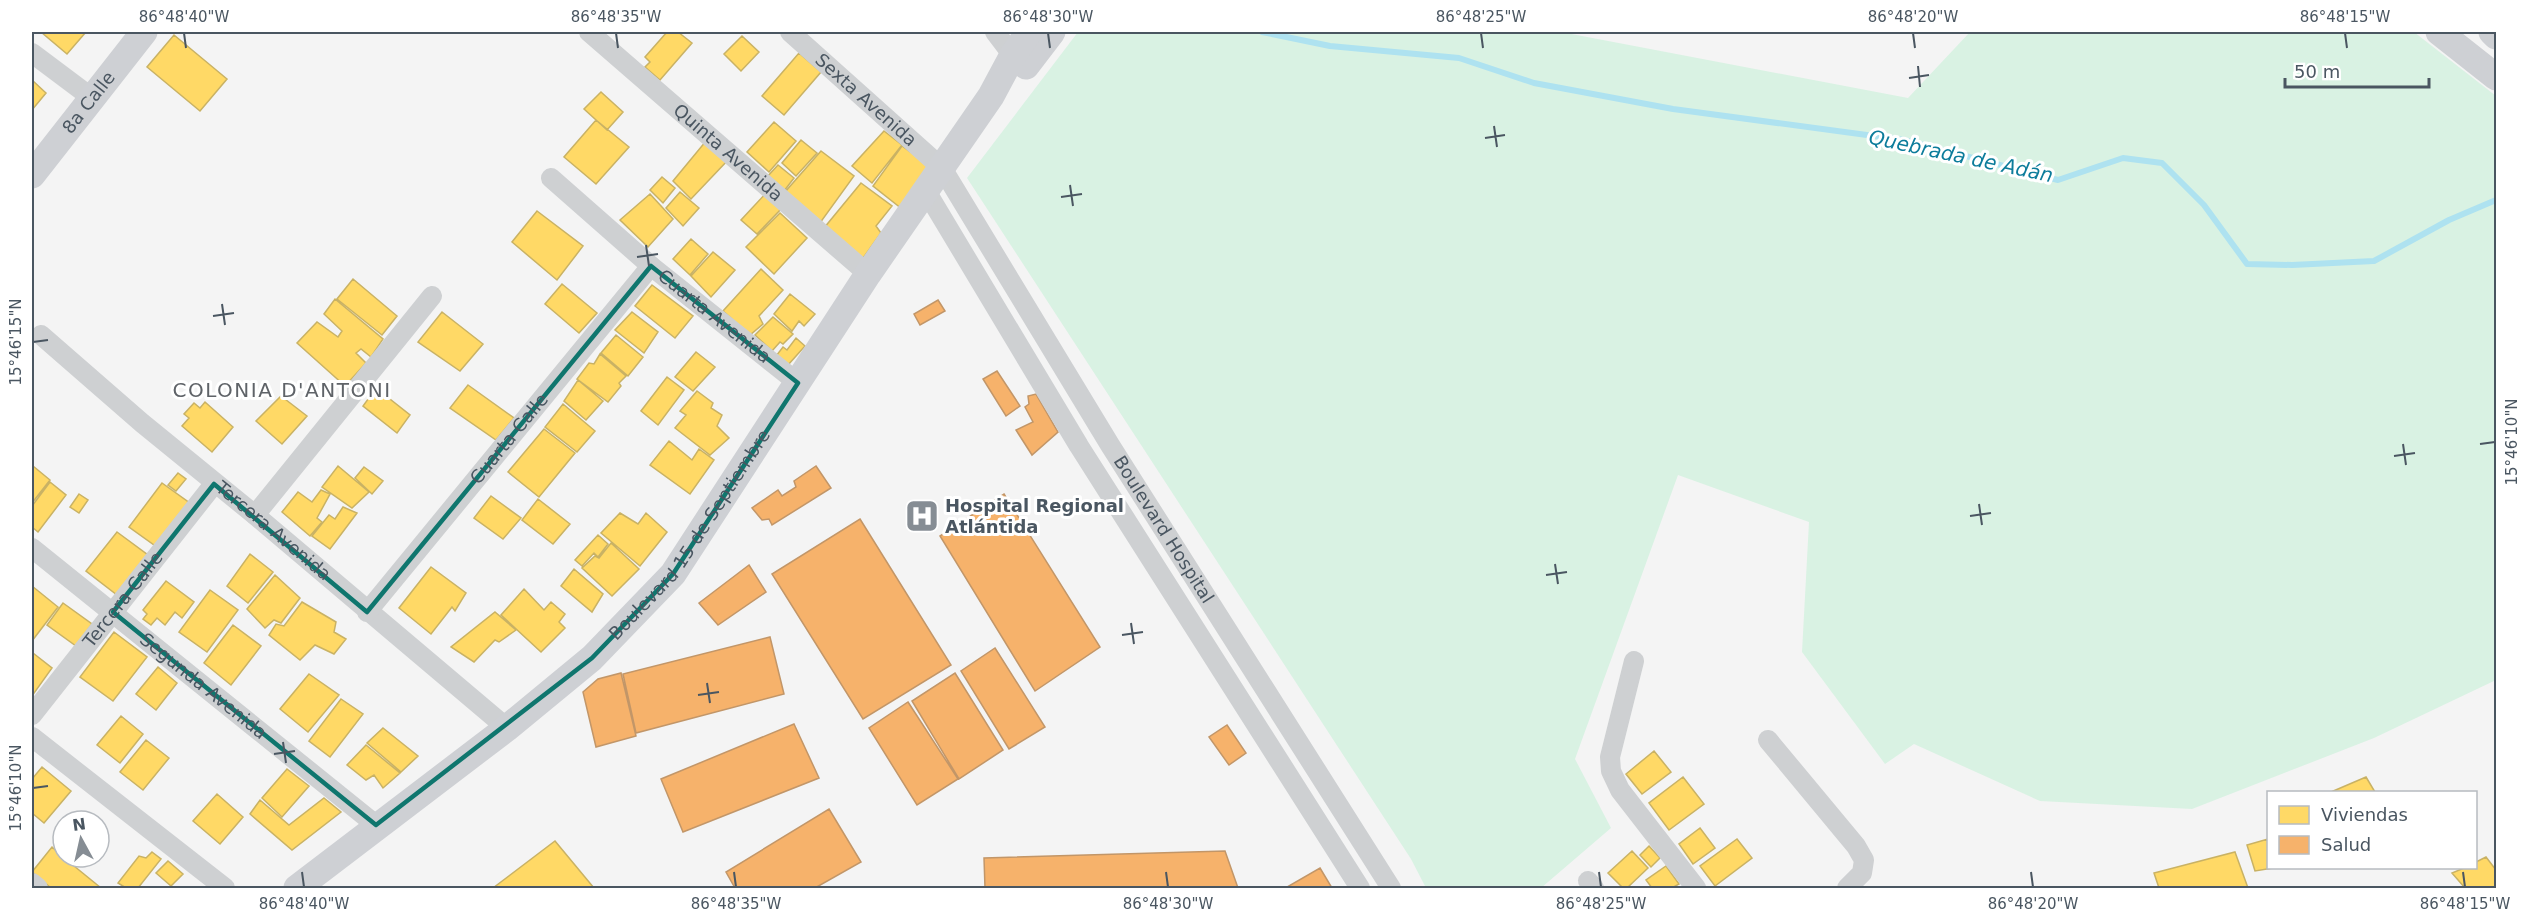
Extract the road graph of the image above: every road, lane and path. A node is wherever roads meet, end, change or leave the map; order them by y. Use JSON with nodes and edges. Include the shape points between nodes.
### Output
{"nodes":[{"id":1,"x":144,"y":32,"type":"edge"},
{"id":2,"x":589,"y":32,"type":"edge"},
{"id":3,"x":790,"y":32,"type":"edge"},
{"id":4,"x":995,"y":32,"type":"edge"},
{"id":5,"x":1029,"y":32,"type":"edge"},
{"id":6,"x":1052,"y":32,"type":"edge"},
{"id":7,"x":2439,"y":32,"type":"edge"},
{"id":8,"x":2492,"y":32,"type":"edge"},
{"id":9,"x":2496,"y":36,"type":"edge"},
{"id":10,"x":32,"y":54,"type":"edge"},
{"id":11,"x":1018,"y":63,"type":"junction"},
{"id":12,"x":2496,"y":77,"type":"edge"},
{"id":13,"x":92,"y":98,"type":"junction"},
{"id":14,"x":942,"y":168,"type":"junction"},
{"id":15,"x":32,"y":175,"type":"edge"},
{"id":16,"x":552,"y":178,"type":"dead end"},
{"id":17,"x":926,"y":191,"type":"junction"},
{"id":18,"x":651,"y":267,"type":"junction"},
{"id":19,"x":868,"y":274,"type":"junction"},
{"id":20,"x":432,"y":296,"type":"dead end"},
{"id":21,"x":41,"y":334,"type":"dead end"},
{"id":22,"x":798,"y":383,"type":"junction"},
{"id":23,"x":214,"y":484,"type":"junction"},
{"id":24,"x":255,"y":515,"type":"junction"},
{"id":25,"x":32,"y":548,"type":"edge"},
{"id":26,"x":113,"y":612,"type":"junction"},
{"id":27,"x":367,"y":612,"type":"junction"},
{"id":28,"x":1634,"y":661,"type":"dead end"},
{"id":29,"x":32,"y":715,"type":"edge"},
{"id":30,"x":507,"y":728,"type":"junction"},
{"id":31,"x":32,"y":737,"type":"edge"},
{"id":32,"x":1768,"y":740,"type":"dead end"},
{"id":33,"x":376,"y":825,"type":"junction"},
{"id":34,"x":32,"y":883,"type":"edge"},
{"id":35,"x":38,"y":888,"type":"edge"},
{"id":36,"x":225,"y":888,"type":"edge"},
{"id":37,"x":297,"y":888,"type":"edge"},
{"id":38,"x":1360,"y":888,"type":"edge"},
{"id":39,"x":1391,"y":888,"type":"edge"},
{"id":40,"x":1696,"y":888,"type":"edge"},
{"id":41,"x":1847,"y":888,"type":"edge"}],
"edges":[{"from":1,"to":13,"type":"street","name":"8a Calle"},
{"from":2,"to":19,"type":"street","name":"Quinta Avenida"},
{"from":3,"to":14,"type":"street","name":"Sexta Avenida"},
{"from":4,"to":11,"type":"street"},
{"from":5,"to":11,"type":"street","name":"Boulevard 15 de Septiembre"},
{"from":6,"to":11,"type":"street","name":"Boulevard 15 de Septiembre"},
{"from":7,"to":12,"type":"street"},
{"from":8,"to":9,"type":"street"},
{"from":10,"to":13,"type":"street"},
{"from":11,"to":14,"type":"street","name":"Boulevard 15 de Septiembre"},
{"from":13,"to":15,"type":"street","name":"8a Calle"},
{"from":14,"to":17,"type":"street","name":"Boulevard 15 de Septiembre"},
{"from":14,"to":39,"type":"street","name":"Boulevard Hospital","via":[[1110,445]]},
{"from":16,"to":18,"type":"street","name":"Cuarta Avenida"},
{"from":17,"to":19,"type":"street","name":"Boulevard 15 de Septiembre"},
{"from":17,"to":38,"type":"street","name":"Boulevard Hospital","via":[[1079,446]]},
{"from":18,"to":22,"type":"street","name":"Cuarta Avenida"},
{"from":18,"to":27,"type":"street","name":"Cuarta Calle"},
{"from":19,"to":22,"type":"street","name":"Boulevard 15 de Septiembre"},
{"from":20,"to":24,"type":"street"},
{"from":21,"to":23,"type":"street","name":"Tercera Avenida"},
{"from":22,"to":30,"type":"street","name":"Boulevard 15 de Septiembre","via":[[673,574],[592,658]]},
{"from":23,"to":24,"type":"street","name":"Tercera Avenida"},
{"from":23,"to":26,"type":"street","name":"Tercera Calle"},
{"from":24,"to":27,"type":"street","name":"Tercera Avenida"},
{"from":25,"to":26,"type":"street","name":"Segunda Avenida"},
{"from":26,"to":29,"type":"street","name":"Tercera Calle"},
{"from":26,"to":33,"type":"street","name":"Segunda Avenida"},
{"from":27,"to":30,"type":"street","name":"Tercera Avenida"},
{"from":28,"to":40,"type":"street","via":[[1610,758],[1611,771],[1620,789]]},
{"from":30,"to":33,"type":"street","name":"Boulevard 15 de Septiembre"},
{"from":31,"to":36,"type":"street"},
{"from":32,"to":41,"type":"street","via":[[1864,860],[1862,873]]},
{"from":33,"to":37,"type":"street","name":"Boulevard 15 de Septiembre"},
{"from":34,"to":35,"type":"street"}]}
